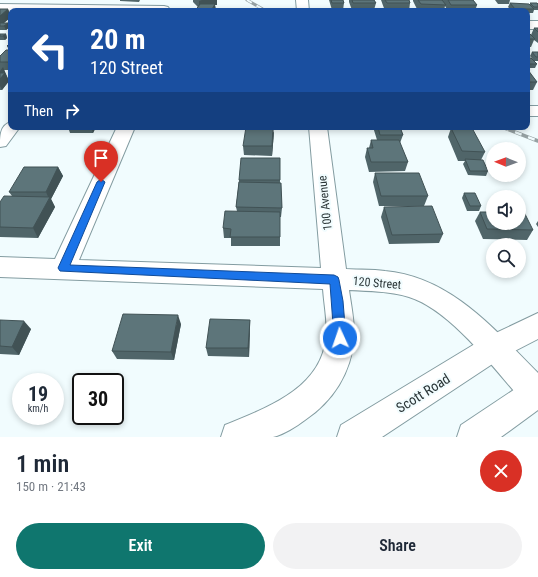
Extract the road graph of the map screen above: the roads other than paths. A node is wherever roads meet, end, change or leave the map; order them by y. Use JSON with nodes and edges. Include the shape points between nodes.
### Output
{"nodes":[{"id":1,"x":100,"y":7,"type":"edge"},
{"id":2,"x":0,"y":8,"type":"edge"},
{"id":3,"x":121,"y":8,"type":"edge"},
{"id":4,"x":9,"y":130,"type":"edge"},
{"id":5,"x":125,"y":130,"type":"edge"},
{"id":6,"x":318,"y":130,"type":"edge"},
{"id":7,"x":0,"y":142,"type":"edge"},
{"id":8,"x":0,"y":267,"type":"edge"},
{"id":9,"x":63,"y":268,"type":"junction"},
{"id":10,"x":334,"y":280,"type":"junction"},
{"id":11,"x":538,"y":325,"type":"edge"},
{"id":12,"x":493,"y":348,"type":"junction"},
{"id":13,"x":537,"y":392,"type":"edge"},
{"id":14,"x":237,"y":437,"type":"edge"},
{"id":15,"x":353,"y":437,"type":"edge"},
{"id":16,"x":473,"y":437,"type":"edge"}],
"edges":[{"from":1,"to":2,"type":"street"},
{"from":1,"to":3,"type":"street"},
{"from":4,"to":7,"type":"street"},
{"from":5,"to":9,"type":"street"},
{"from":6,"to":10,"type":"street","name":"100 Avenue"},
{"from":8,"to":9,"type":"street","name":"120 Street"},
{"from":9,"to":10,"type":"street","name":"120 Street"},
{"from":10,"to":12,"type":"street","name":"120 Street","via":[[386,281],[424,291],[462,316]]},
{"from":10,"to":14,"type":"street","via":[[340,338],[336,360],[328,378],[301,406]]},
{"from":11,"to":12,"type":"street"},
{"from":12,"to":13,"type":"street","name":"120 Street"},
{"from":12,"to":15,"type":"street","name":"Scott Road"},
{"from":13,"to":16,"type":"street"}]}
